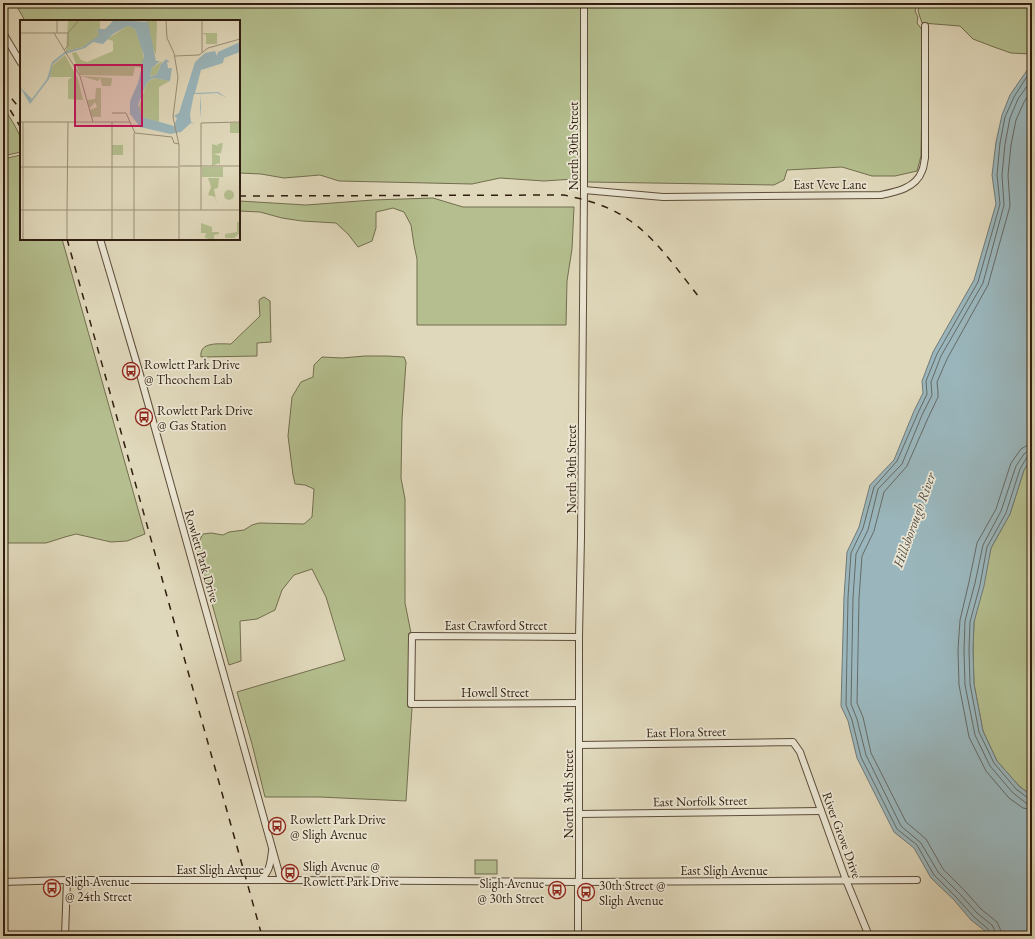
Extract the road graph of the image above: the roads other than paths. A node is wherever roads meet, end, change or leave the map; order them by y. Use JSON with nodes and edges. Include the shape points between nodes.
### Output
{"nodes":[{"id":1,"x":584,"y":3,"type":"edge"},
{"id":2,"x":925,"y":26,"type":"dead end"},
{"id":3,"x":3,"y":33,"type":"edge"},
{"id":4,"x":20,"y":61,"type":"edge"},
{"id":5,"x":584,"y":190,"type":"junction"},
{"id":6,"x":100,"y":240,"type":"edge"},
{"id":7,"x":579,"y":637,"type":"junction"},
{"id":8,"x":579,"y":703,"type":"junction"},
{"id":9,"x":412,"y":704,"type":"joint"},
{"id":10,"x":793,"y":742,"type":"joint"},
{"id":11,"x":579,"y":744,"type":"junction"},
{"id":12,"x":821,"y":811,"type":"junction"},
{"id":13,"x":579,"y":814,"type":"junction"},
{"id":14,"x":272,"y":848,"type":"junction"},
{"id":15,"x":67,"y":880,"type":"junction"},
{"id":16,"x":261,"y":880,"type":"junction"},
{"id":17,"x":281,"y":880,"type":"junction"},
{"id":18,"x":846,"y":880,"type":"junction"},
{"id":19,"x":917,"y":880,"type":"dead end"},
{"id":20,"x":3,"y":882,"type":"edge"},
{"id":21,"x":578,"y":882,"type":"junction"},
{"id":22,"x":65,"y":936,"type":"edge"},
{"id":23,"x":578,"y":936,"type":"edge"},
{"id":24,"x":869,"y":936,"type":"edge"}],
"edges":[{"from":1,"to":5,"type":"street","name":"North 30th Street"},
{"from":2,"to":5,"type":"street","name":"East Veve Lane","via":[[925,158],[922,172],[914,182],[899,191],[881,195],[663,197]]},
{"from":3,"to":4,"type":"street"},
{"from":5,"to":7,"type":"street","name":"North 30th Street"},
{"from":6,"to":14,"type":"street","name":"Rowlett Park Drive"},
{"from":7,"to":8,"type":"street","name":"North 30th Street"},
{"from":7,"to":9,"type":"street","name":"East Crawford Street","via":[[412,636]]},
{"from":8,"to":9,"type":"street","name":"Howell Street"},
{"from":8,"to":11,"type":"street","name":"North 30th Street"},
{"from":10,"to":11,"type":"street","name":"East Flora Street"},
{"from":10,"to":12,"type":"street","name":"River Grove Drive","via":[[800,752]]},
{"from":11,"to":13,"type":"street","name":"North 30th Street"},
{"from":12,"to":13,"type":"street","name":"East Norfolk Street"},
{"from":12,"to":18,"type":"street","name":"River Grove Drive"},
{"from":13,"to":21,"type":"street","name":"North 30th Street"},
{"from":14,"to":16,"type":"street","via":[[269,870]]},
{"from":14,"to":17,"type":"street","name":"Rowlett Park Drive"},
{"from":15,"to":16,"type":"street","name":"East Sligh Avenue"},
{"from":15,"to":20,"type":"street","name":"East Sligh Avenue"},
{"from":15,"to":22,"type":"street"},
{"from":16,"to":17,"type":"street","name":"East Sligh Avenue"},
{"from":17,"to":21,"type":"street","name":"East Sligh Avenue"},
{"from":18,"to":19,"type":"street","name":"East Sligh Avenue"},
{"from":18,"to":21,"type":"street","name":"East Sligh Avenue"},
{"from":18,"to":24,"type":"street","name":"River Grove Drive"},
{"from":21,"to":23,"type":"street","name":"North 30th Street"}]}
